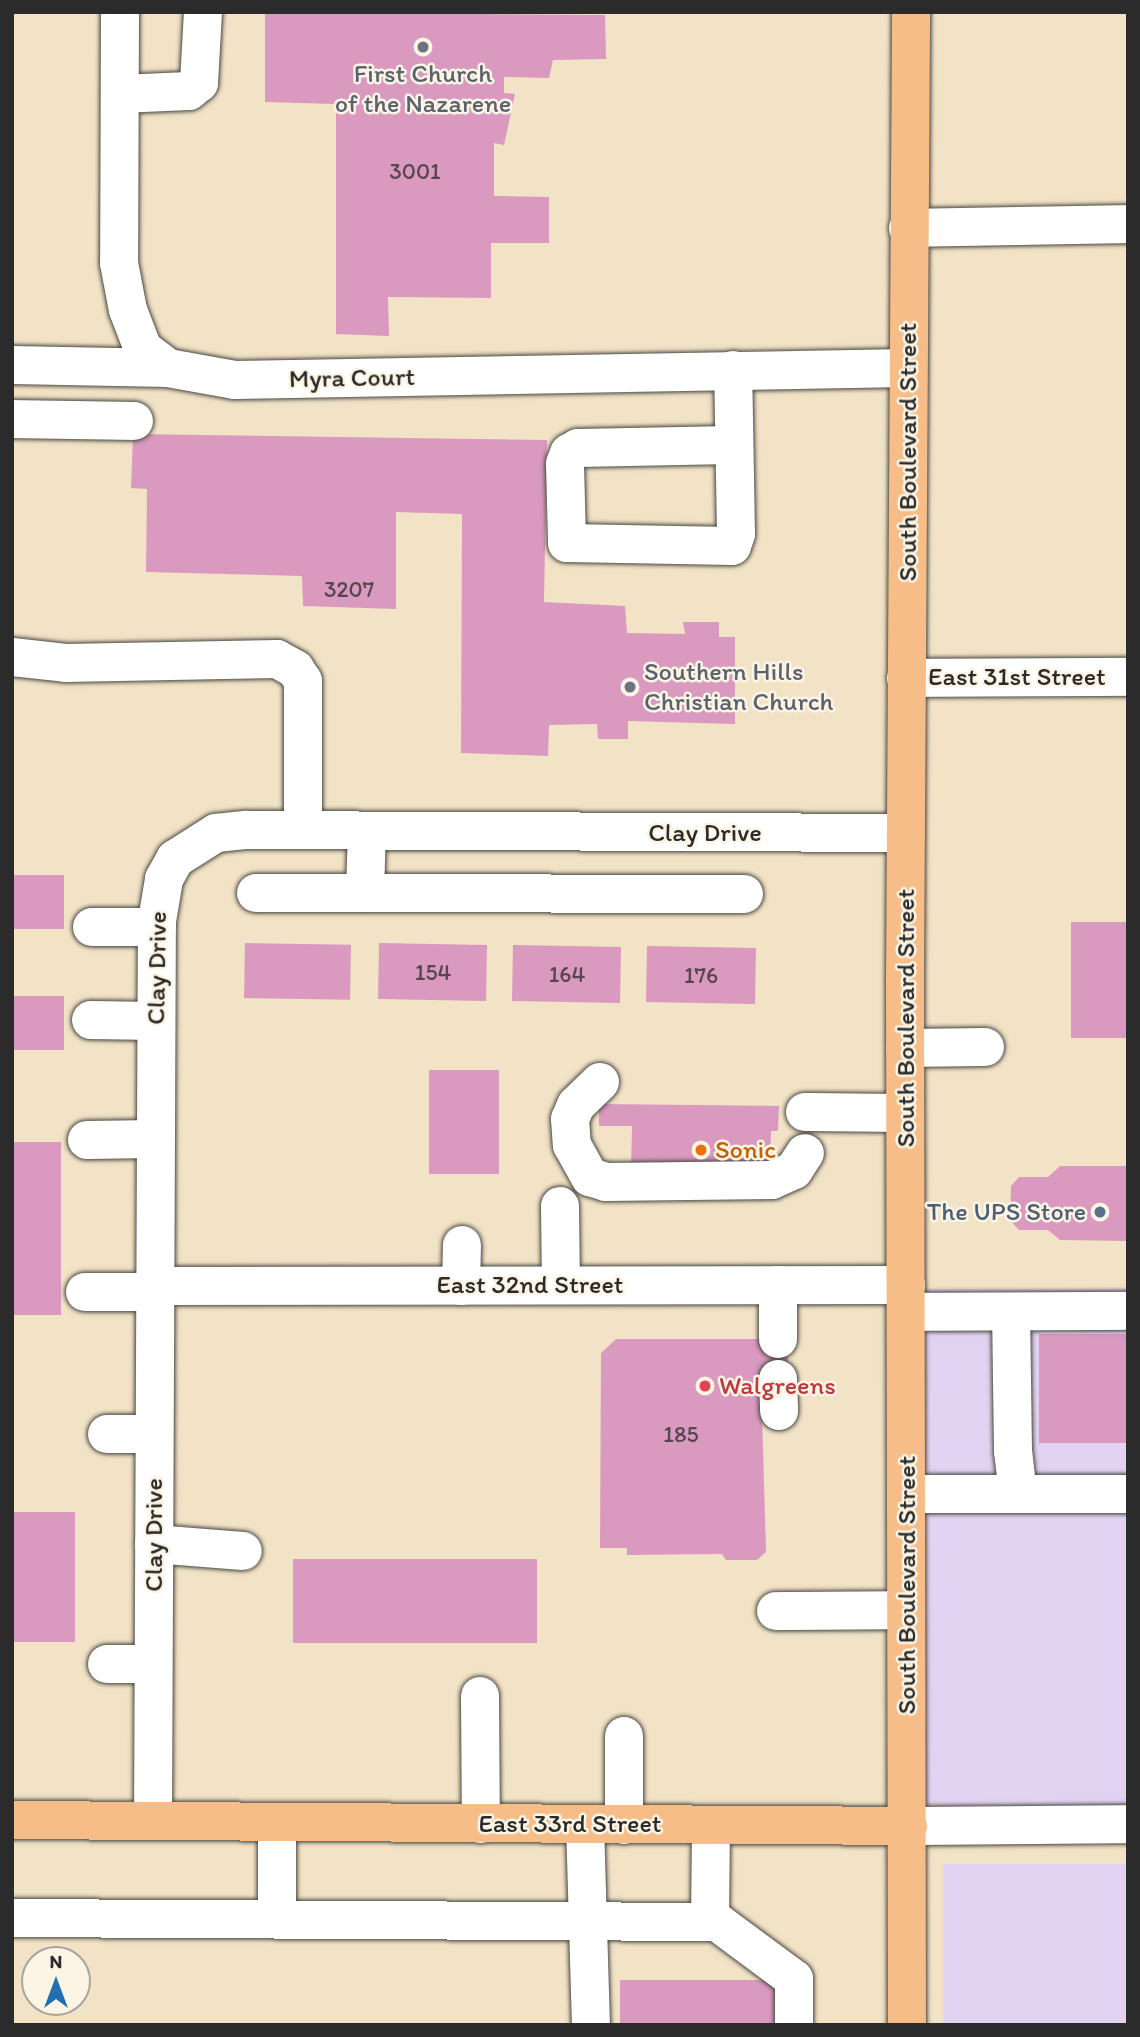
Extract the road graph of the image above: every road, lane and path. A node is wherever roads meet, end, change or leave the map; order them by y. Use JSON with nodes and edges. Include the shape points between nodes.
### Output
{"nodes":[{"id":1,"x":120,"y":12,"type":"edge"},
{"id":2,"x":204,"y":12,"type":"edge"},
{"id":3,"x":911,"y":12,"type":"edge"},
{"id":4,"x":120,"y":94,"type":"junction"},
{"id":5,"x":1128,"y":224,"type":"edge"},
{"id":6,"x":908,"y":228,"type":"junction"},
{"id":7,"x":12,"y":365,"type":"edge"},
{"id":8,"x":168,"y":368,"type":"junction"},
{"id":9,"x":908,"y":368,"type":"junction"},
{"id":10,"x":733,"y":370,"type":"junction"},
{"id":11,"x":12,"y":419,"type":"edge"},
{"id":12,"x":134,"y":421,"type":"dead end"},
{"id":13,"x":732,"y":445,"type":"junction"},
{"id":14,"x":12,"y":657,"type":"edge"},
{"id":15,"x":1128,"y":677,"type":"edge"},
{"id":16,"x":906,"y":678,"type":"junction"},
{"id":17,"x":303,"y":830,"type":"junction"},
{"id":18,"x":367,"y":831,"type":"junction"},
{"id":19,"x":640,"y":833,"type":"junction"},
{"id":20,"x":906,"y":834,"type":"junction"},
{"id":21,"x":256,"y":893,"type":"dead end"},
{"id":22,"x":365,"y":893,"type":"junction"},
{"id":23,"x":640,"y":893,"type":"junction"},
{"id":24,"x":744,"y":894,"type":"dead end"},
{"id":25,"x":92,"y":926,"type":"dead end"},
{"id":26,"x":157,"y":926,"type":"junction"},
{"id":27,"x":91,"y":1020,"type":"dead end"},
{"id":28,"x":156,"y":1021,"type":"junction"},
{"id":29,"x":985,"y":1047,"type":"dead end"},
{"id":30,"x":905,"y":1048,"type":"junction"},
{"id":31,"x":600,"y":1082,"type":"dead end"},
{"id":32,"x":805,"y":1112,"type":"dead end"},
{"id":33,"x":905,"y":1113,"type":"junction"},
{"id":34,"x":155,"y":1139,"type":"junction"},
{"id":35,"x":87,"y":1140,"type":"dead end"},
{"id":36,"x":805,"y":1153,"type":"dead end"},
{"id":37,"x":561,"y":1206,"type":"dead end"},
{"id":38,"x":462,"y":1245,"type":"dead end"},
{"id":39,"x":561,"y":1285,"type":"junction"},
{"id":40,"x":778,"y":1285,"type":"junction"},
{"id":41,"x":461,"y":1286,"type":"junction"},
{"id":42,"x":155,"y":1289,"type":"junction"},
{"id":43,"x":85,"y":1293,"type":"dead end"},
{"id":44,"x":906,"y":1299,"type":"junction"},
{"id":45,"x":1128,"y":1311,"type":"edge"},
{"id":46,"x":1011,"y":1312,"type":"junction"},
{"id":47,"x":778,"y":1339,"type":"dead end"},
{"id":48,"x":107,"y":1434,"type":"dead end"},
{"id":49,"x":154,"y":1434,"type":"junction"},
{"id":50,"x":907,"y":1494,"type":"junction"},
{"id":51,"x":1018,"y":1494,"type":"junction"},
{"id":52,"x":1128,"y":1494,"type":"edge"},
{"id":53,"x":154,"y":1544,"type":"junction"},
{"id":54,"x":243,"y":1551,"type":"dead end"},
{"id":55,"x":906,"y":1610,"type":"junction"},
{"id":56,"x":776,"y":1611,"type":"dead end"},
{"id":57,"x":107,"y":1664,"type":"dead end"},
{"id":58,"x":153,"y":1664,"type":"junction"},
{"id":59,"x":480,"y":1696,"type":"dead end"},
{"id":60,"x":624,"y":1736,"type":"dead end"},
{"id":61,"x":12,"y":1820,"type":"edge"},
{"id":62,"x":153,"y":1821,"type":"junction"},
{"id":63,"x":277,"y":1822,"type":"junction"},
{"id":64,"x":481,"y":1824,"type":"junction"},
{"id":65,"x":585,"y":1824,"type":"junction"},
{"id":66,"x":1128,"y":1824,"type":"edge"},
{"id":67,"x":624,"y":1825,"type":"junction"},
{"id":68,"x":710,"y":1825,"type":"junction"},
{"id":69,"x":908,"y":1826,"type":"junction"},
{"id":70,"x":12,"y":1918,"type":"edge"},
{"id":71,"x":277,"y":1920,"type":"junction"},
{"id":72,"x":585,"y":1922,"type":"junction"},
{"id":73,"x":710,"y":1922,"type":"junction"},
{"id":74,"x":590,"y":2025,"type":"edge"},
{"id":75,"x":794,"y":2025,"type":"edge"},
{"id":76,"x":907,"y":2025,"type":"edge"}],
"edges":[{"from":1,"to":4,"type":"street"},
{"from":2,"to":4,"type":"street","via":[[199,83],[189,91]]},
{"from":3,"to":6,"type":"main road","name":"South Boulevard Street"},
{"from":4,"to":8,"type":"street","via":[[119,263],[128,310],[143,349]]},
{"from":5,"to":6,"type":"street"},
{"from":6,"to":9,"type":"main road","name":"South Boulevard Street"},
{"from":7,"to":8,"type":"street","name":"Myra Court"},
{"from":8,"to":10,"type":"street","name":"Myra Court","via":[[235,380]]},
{"from":9,"to":10,"type":"street","name":"Myra Court"},
{"from":9,"to":16,"type":"main road","name":"South Boulevard Street"},
{"from":10,"to":13,"type":"street"},
{"from":11,"to":12,"type":"street"},
{"from":13,"to":13,"type":"street","via":[[735,543],[727,547],[572,545],[565,534],[565,464],[569,453],[578,448]]},
{"from":14,"to":17,"type":"street","via":[[66,663],[277,659],[295,669],[303,681]]},
{"from":15,"to":16,"type":"street","name":"East 31st Street"},
{"from":16,"to":20,"type":"main road","name":"South Boulevard Street"},
{"from":17,"to":18,"type":"street","name":"Clay Drive"},
{"from":17,"to":26,"type":"street","name":"Clay Drive","via":[[247,830],[196,842],[175,859],[164,879]]},
{"from":18,"to":19,"type":"street","name":"Clay Drive"},
{"from":18,"to":22,"type":"street"},
{"from":19,"to":20,"type":"street","name":"Clay Drive"},
{"from":19,"to":23,"type":"street"},
{"from":20,"to":30,"type":"main road","name":"South Boulevard Street"},
{"from":21,"to":22,"type":"street"},
{"from":22,"to":23,"type":"street"},
{"from":23,"to":24,"type":"street"},
{"from":25,"to":26,"type":"street"},
{"from":26,"to":28,"type":"street","name":"Clay Drive"},
{"from":27,"to":28,"type":"street"},
{"from":28,"to":34,"type":"street","name":"Clay Drive"},
{"from":29,"to":30,"type":"street"},
{"from":30,"to":33,"type":"main road","name":"South Boulevard Street"},
{"from":31,"to":36,"type":"street","via":[[576,1105],[570,1119],[572,1145],[590,1177],[606,1182],[772,1180],[794,1170]]},
{"from":32,"to":33,"type":"street"},
{"from":33,"to":44,"type":"main road","name":"South Boulevard Street"},
{"from":34,"to":35,"type":"street"},
{"from":34,"to":42,"type":"street","name":"Clay Drive"},
{"from":37,"to":39,"type":"street"},
{"from":38,"to":41,"type":"street"},
{"from":39,"to":40,"type":"street","name":"East 32nd Street"},
{"from":39,"to":41,"type":"street","name":"East 32nd Street"},
{"from":40,"to":44,"type":"street","name":"East 32nd Street"},
{"from":40,"to":47,"type":"street"},
{"from":41,"to":42,"type":"street","name":"East 32nd Street"},
{"from":42,"to":43,"type":"street","name":"East 32nd Street"},
{"from":42,"to":49,"type":"street","name":"Clay Drive"},
{"from":44,"to":46,"type":"street","name":"East 32nd Street"},
{"from":44,"to":50,"type":"main road","name":"South Boulevard Street"},
{"from":45,"to":46,"type":"street","name":"East 32nd Street"},
{"from":46,"to":51,"type":"street"},
{"from":48,"to":49,"type":"street"},
{"from":49,"to":53,"type":"street","name":"Clay Drive"},
{"from":50,"to":51,"type":"street"},
{"from":50,"to":55,"type":"main road","name":"South Boulevard Street"},
{"from":51,"to":52,"type":"street"},
{"from":53,"to":54,"type":"street"},
{"from":53,"to":58,"type":"street","name":"Clay Drive"},
{"from":55,"to":56,"type":"street"},
{"from":55,"to":69,"type":"main road","name":"South Boulevard Street"},
{"from":57,"to":58,"type":"street"},
{"from":58,"to":62,"type":"street","name":"Clay Drive"},
{"from":59,"to":64,"type":"street"},
{"from":60,"to":67,"type":"street"},
{"from":61,"to":62,"type":"main road","name":"East 33rd Street"},
{"from":62,"to":63,"type":"main road","name":"East 33rd Street"},
{"from":63,"to":64,"type":"main road","name":"East 33rd Street"},
{"from":63,"to":71,"type":"street"},
{"from":64,"to":65,"type":"main road","name":"East 33rd Street"},
{"from":65,"to":67,"type":"main road","name":"East 33rd Street"},
{"from":65,"to":72,"type":"street"},
{"from":66,"to":69,"type":"street","name":"East 33rd Street"},
{"from":67,"to":68,"type":"main road","name":"East 33rd Street"},
{"from":68,"to":69,"type":"main road","name":"East 33rd Street"},
{"from":68,"to":73,"type":"street"},
{"from":69,"to":76,"type":"main road","name":"South Boulevard Street"},
{"from":70,"to":71,"type":"street"},
{"from":71,"to":72,"type":"street"},
{"from":72,"to":73,"type":"street"},
{"from":72,"to":74,"type":"street"},
{"from":73,"to":75,"type":"street","via":[[794,1979]]}]}
